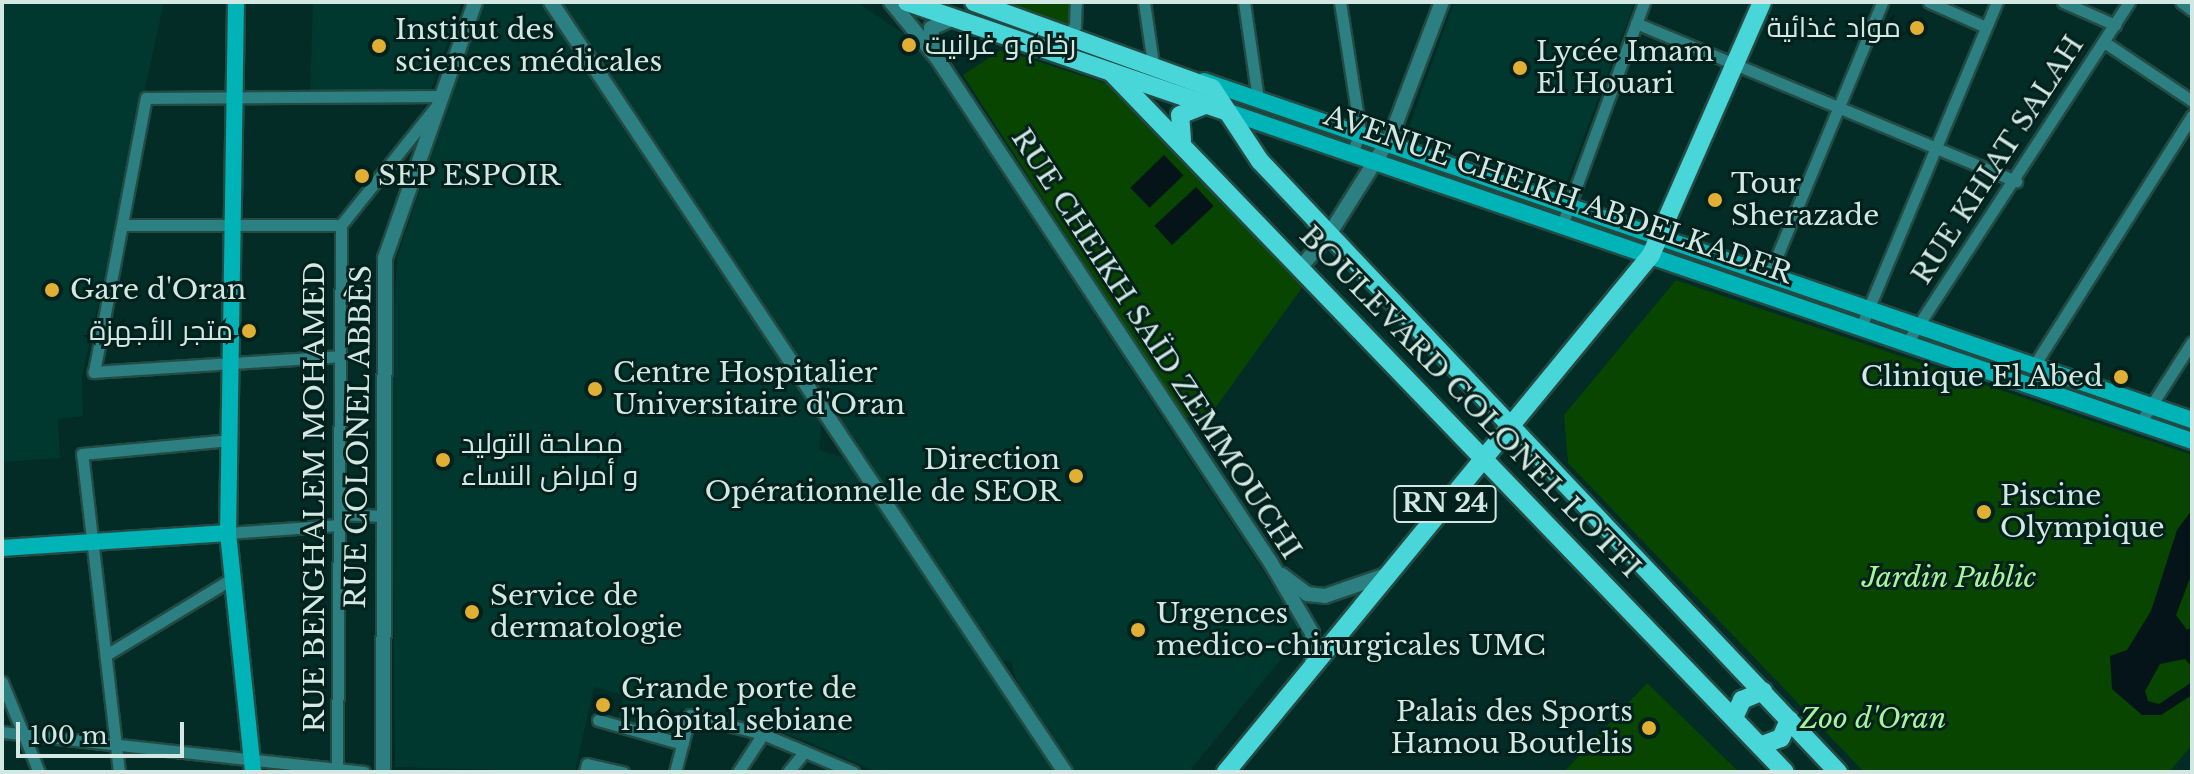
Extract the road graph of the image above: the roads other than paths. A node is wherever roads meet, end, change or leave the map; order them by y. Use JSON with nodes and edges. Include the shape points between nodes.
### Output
{"nodes":[{"id":1,"x":236,"y":2,"type":"edge"},
{"id":2,"x":475,"y":2,"type":"edge"},
{"id":3,"x":551,"y":2,"type":"edge"},
{"id":4,"x":891,"y":2,"type":"edge"},
{"id":5,"x":907,"y":2,"type":"edge"},
{"id":6,"x":974,"y":2,"type":"edge"},
{"id":7,"x":1076,"y":2,"type":"edge"},
{"id":8,"x":1144,"y":2,"type":"edge"},
{"id":9,"x":1244,"y":2,"type":"edge"},
{"id":10,"x":1340,"y":2,"type":"edge"},
{"id":11,"x":1442,"y":2,"type":"edge"},
{"id":12,"x":1644,"y":2,"type":"edge"},
{"id":13,"x":1762,"y":2,"type":"edge"},
{"id":14,"x":1882,"y":2,"type":"edge"},
{"id":15,"x":1929,"y":2,"type":"edge"},
{"id":16,"x":1997,"y":2,"type":"edge"},
{"id":17,"x":2063,"y":2,"type":"edge"},
{"id":18,"x":2129,"y":2,"type":"edge"},
{"id":19,"x":2181,"y":2,"type":"edge"},
{"id":20,"x":2192,"y":10,"type":"edge"},
{"id":21,"x":957,"y":19,"type":"junction"},
{"id":22,"x":1636,"y":23,"type":"junction"},
{"id":23,"x":2115,"y":25,"type":"junction"},
{"id":24,"x":1986,"y":27,"type":"junction"},
{"id":25,"x":1065,"y":34,"type":"junction"},
{"id":26,"x":2104,"y":42,"type":"junction"},
{"id":27,"x":937,"y":58,"type":"junction"},
{"id":28,"x":1153,"y":64,"type":"junction"},
{"id":29,"x":1737,"y":64,"type":"junction"},
{"id":30,"x":1112,"y":73,"type":"junction"},
{"id":31,"x":1204,"y":81,"type":"junction"},
{"id":32,"x":233,"y":97,"type":"junction"},
{"id":33,"x":1258,"y":99,"type":"junction"},
{"id":34,"x":2192,"y":101,"type":"edge"},
{"id":35,"x":436,"y":103,"type":"junction"},
{"id":36,"x":1207,"y":104,"type":"junction"},
{"id":37,"x":1839,"y":107,"type":"junction"},
{"id":38,"x":1226,"y":111,"type":"junction"},
{"id":39,"x":2192,"y":116,"type":"edge"},
{"id":40,"x":1360,"y":131,"type":"junction"},
{"id":41,"x":1387,"y":141,"type":"junction"},
{"id":42,"x":1183,"y":144,"type":"junction"},
{"id":43,"x":1934,"y":146,"type":"junction"},
{"id":44,"x":1352,"y":154,"type":"junction"},
{"id":45,"x":1375,"y":162,"type":"junction"},
{"id":46,"x":2016,"y":181,"type":"junction"},
{"id":47,"x":1569,"y":202,"type":"junction"},
{"id":48,"x":123,"y":225,"type":"junction"},
{"id":49,"x":233,"y":225,"type":"junction"},
{"id":50,"x":341,"y":225,"type":"junction"},
{"id":51,"x":1562,"y":225,"type":"junction"},
{"id":52,"x":1330,"y":233,"type":"junction"},
{"id":53,"x":1664,"y":235,"type":"junction"},
{"id":54,"x":1651,"y":255,"type":"junction"},
{"id":55,"x":1301,"y":267,"type":"junction"},
{"id":56,"x":1770,"y":273,"type":"junction"},
{"id":57,"x":1868,"y":308,"type":"junction"},
{"id":58,"x":1919,"y":326,"type":"junction"},
{"id":59,"x":1860,"y":329,"type":"junction"},
{"id":60,"x":2192,"y":342,"type":"edge"},
{"id":61,"x":1906,"y":344,"type":"junction"},
{"id":62,"x":341,"y":356,"type":"junction"},
{"id":63,"x":232,"y":362,"type":"junction"},
{"id":64,"x":2035,"y":364,"type":"junction"},
{"id":65,"x":2151,"y":407,"type":"junction"},
{"id":66,"x":2192,"y":420,"type":"edge"},
{"id":67,"x":2140,"y":423,"type":"junction"},
{"id":68,"x":1509,"y":425,"type":"junction"},
{"id":69,"x":230,"y":440,"type":"junction"},
{"id":70,"x":2192,"y":441,"type":"edge"},
{"id":71,"x":1485,"y":457,"type":"junction"},
{"id":72,"x":384,"y":516,"type":"junction"},
{"id":73,"x":339,"y":520,"type":"junction"},
{"id":74,"x":228,"y":533,"type":"junction"},
{"id":75,"x":92,"y":543,"type":"junction"},
{"id":76,"x":2,"y":548,"type":"edge"},
{"id":77,"x":1271,"y":563,"type":"junction"},
{"id":78,"x":1383,"y":576,"type":"junction"},
{"id":79,"x":230,"y":580,"type":"junction"},
{"id":80,"x":106,"y":655,"type":"junction"},
{"id":81,"x":1312,"y":664,"type":"junction"},
{"id":82,"x":2,"y":682,"type":"edge"},
{"id":83,"x":1763,"y":691,"type":"junction"},
{"id":84,"x":1734,"y":718,"type":"junction"},
{"id":85,"x":598,"y":720,"type":"dead end"},
{"id":86,"x":1789,"y":720,"type":"junction"},
{"id":87,"x":2,"y":732,"type":"edge"},
{"id":88,"x":25,"y":734,"type":"junction"},
{"id":89,"x":763,"y":734,"type":"junction"},
{"id":90,"x":683,"y":744,"type":"junction"},
{"id":91,"x":116,"y":745,"type":"junction"},
{"id":92,"x":1760,"y":746,"type":"junction"},
{"id":93,"x":804,"y":752,"type":"junction"},
{"id":94,"x":252,"y":767,"type":"edge"},
{"id":95,"x":586,"y":768,"type":"edge"},
{"id":96,"x":337,"y":769,"type":"junction"},
{"id":97,"x":39,"y":772,"type":"edge"},
{"id":98,"x":118,"y":772,"type":"edge"},
{"id":99,"x":364,"y":772,"type":"edge"},
{"id":100,"x":383,"y":772,"type":"edge"},
{"id":101,"x":623,"y":772,"type":"edge"},
{"id":102,"x":675,"y":772,"type":"edge"},
{"id":103,"x":738,"y":772,"type":"edge"},
{"id":104,"x":788,"y":772,"type":"edge"},
{"id":105,"x":853,"y":772,"type":"edge"},
{"id":106,"x":1065,"y":772,"type":"edge"},
{"id":107,"x":1226,"y":772,"type":"edge"},
{"id":108,"x":1785,"y":772,"type":"edge"},
{"id":109,"x":1838,"y":772,"type":"edge"}],
"edges":[{"from":1,"to":32,"type":"main road"},
{"from":2,"to":35,"type":"street","name":"RUE COLONEL ABBÈS"},
{"from":3,"to":106,"type":"street"},
{"from":4,"to":27,"type":"street","name":"RUE CHEIKH SAÏD ZEMMOUCHI"},
{"from":5,"to":21,"type":"main road","name":"AVENUE CHEIKH ABDELKADER"},
{"from":6,"to":25,"type":"main road","name":"AVENUE CHEIKH ABDELKADER"},
{"from":7,"to":25,"type":"street","via":[[1075,27]]},
{"from":8,"to":28,"type":"street"},
{"from":9,"to":33,"type":"street"},
{"from":10,"to":40,"type":"street"},
{"from":11,"to":41,"type":"street"},
{"from":12,"to":22,"type":"street"},
{"from":13,"to":29,"type":"main road","number":"RN 24"},
{"from":14,"to":37,"type":"street"},
{"from":15,"to":24,"type":"street"},
{"from":16,"to":24,"type":"street"},
{"from":17,"to":23,"type":"street"},
{"from":18,"to":23,"type":"street","name":"RUE KHIAT SALAH"},
{"from":19,"to":20,"type":"street"},
{"from":21,"to":27,"type":"street","via":[[939,20],[931,28]]},
{"from":21,"to":30,"type":"main road","name":"AVENUE CHEIKH ABDELKADER"},
{"from":22,"to":29,"type":"street"},
{"from":22,"to":47,"type":"street"},
{"from":23,"to":26,"type":"street","name":"RUE KHIAT SALAH"},
{"from":24,"to":43,"type":"street"},
{"from":25,"to":28,"type":"main road","name":"AVENUE CHEIKH ABDELKADER"},
{"from":26,"to":34,"type":"street"},
{"from":26,"to":46,"type":"street","name":"RUE KHIAT SALAH"},
{"from":27,"to":77,"type":"street","name":"RUE CHEIKH SAÏD ZEMMOUCHI"},
{"from":28,"to":31,"type":"main road","name":"AVENUE CHEIKH ABDELKADER"},
{"from":29,"to":37,"type":"street"},
{"from":29,"to":53,"type":"main road","number":"RN 24"},
{"from":30,"to":36,"type":"main road","name":"AVENUE CHEIKH ABDELKADER"},
{"from":30,"to":42,"type":"main road","name":"BOULEVARD COLONEL LOTFI"},
{"from":31,"to":33,"type":"main road","name":"AVENUE CHEIKH ABDELKADER"},
{"from":31,"to":38,"type":"main road","name":"BOULEVARD COLONEL LOTFI"},
{"from":32,"to":35,"type":"street"},
{"from":32,"to":48,"type":"street","via":[[146,98]]},
{"from":32,"to":49,"type":"main road"},
{"from":33,"to":40,"type":"main road","name":"AVENUE CHEIKH ABDELKADER"},
{"from":35,"to":50,"type":"street"},
{"from":35,"to":72,"type":"street","name":"RUE COLONEL ABBÈS","via":[[385,258]]},
{"from":36,"to":38,"type":"main road","name":"AVENUE CHEIKH ABDELKADER"},
{"from":36,"to":42,"type":"main road","via":[[1180,115]]},
{"from":37,"to":43,"type":"street"},
{"from":37,"to":56,"type":"street"},
{"from":38,"to":44,"type":"main road","name":"AVENUE CHEIKH ABDELKADER"},
{"from":38,"to":52,"type":"main road","name":"BOULEVARD COLONEL LOTFI","via":[[1251,151]]},
{"from":39,"to":64,"type":"street"},
{"from":40,"to":41,"type":"main road","name":"AVENUE CHEIKH ABDELKADER"},
{"from":40,"to":44,"type":"street"},
{"from":41,"to":45,"type":"street"},
{"from":41,"to":47,"type":"main road","name":"AVENUE CHEIKH ABDELKADER"},
{"from":42,"to":55,"type":"main road","name":"BOULEVARD COLONEL LOTFI"},
{"from":43,"to":46,"type":"street"},
{"from":43,"to":57,"type":"street"},
{"from":44,"to":45,"type":"main road","name":"AVENUE CHEIKH ABDELKADER"},
{"from":45,"to":51,"type":"main road","name":"AVENUE CHEIKH ABDELKADER"},
{"from":45,"to":52,"type":"street"},
{"from":46,"to":58,"type":"street","name":"RUE KHIAT SALAH"},
{"from":47,"to":51,"type":"street"},
{"from":47,"to":53,"type":"main road","name":"AVENUE CHEIKH ABDELKADER"},
{"from":48,"to":49,"type":"street"},
{"from":48,"to":63,"type":"street","via":[[94,372]]},
{"from":49,"to":50,"type":"street"},
{"from":49,"to":63,"type":"main road"},
{"from":50,"to":62,"type":"street","name":"RUE BENGHALEM MOHAMED"},
{"from":51,"to":54,"type":"main road","name":"AVENUE CHEIKH ABDELKADER"},
{"from":52,"to":55,"type":"street"},
{"from":52,"to":68,"type":"main road","name":"BOULEVARD COLONEL LOTFI"},
{"from":53,"to":54,"type":"main road","number":"RN 24"},
{"from":53,"to":56,"type":"main road","name":"AVENUE CHEIKH ABDELKADER"},
{"from":54,"to":59,"type":"main road","name":"AVENUE CHEIKH ABDELKADER"},
{"from":54,"to":68,"type":"main road","number":"RN 24"},
{"from":55,"to":71,"type":"main road","name":"BOULEVARD COLONEL LOTFI"},
{"from":56,"to":57,"type":"main road","name":"AVENUE CHEIKH ABDELKADER"},
{"from":57,"to":58,"type":"main road","name":"AVENUE CHEIKH ABDELKADER"},
{"from":57,"to":59,"type":"street"},
{"from":58,"to":61,"type":"street","name":"RUE KHIAT SALAH"},
{"from":58,"to":64,"type":"main road","name":"AVENUE CHEIKH ABDELKADER"},
{"from":59,"to":61,"type":"main road","name":"AVENUE CHEIKH ABDELKADER"},
{"from":60,"to":65,"type":"street"},
{"from":61,"to":67,"type":"main road","name":"AVENUE CHEIKH ABDELKADER"},
{"from":62,"to":63,"type":"street"},
{"from":62,"to":73,"type":"street","name":"RUE BENGHALEM MOHAMED"},
{"from":63,"to":69,"type":"main road"},
{"from":64,"to":65,"type":"main road","name":"AVENUE CHEIKH ABDELKADER"},
{"from":65,"to":66,"type":"main road","name":"AVENUE CHEIKH ABDELKADER"},
{"from":65,"to":67,"type":"street"},
{"from":67,"to":70,"type":"main road","name":"AVENUE CHEIKH ABDELKADER"},
{"from":68,"to":71,"type":"main road","number":"RN 24"},
{"from":68,"to":83,"type":"main road","name":"BOULEVARD COLONEL LOTFI"},
{"from":69,"to":74,"type":"main road"},
{"from":69,"to":75,"type":"street","via":[[82,454]]},
{"from":71,"to":78,"type":"main road","number":"RN 24"},
{"from":71,"to":84,"type":"main road","name":"BOULEVARD COLONEL LOTFI"},
{"from":72,"to":73,"type":"street"},
{"from":72,"to":100,"type":"street","name":"RUE COLONEL ABBÈS"},
{"from":73,"to":74,"type":"street"},
{"from":73,"to":96,"type":"street","name":"RUE BENGHALEM MOHAMED"},
{"from":74,"to":75,"type":"main road"},
{"from":74,"to":79,"type":"main road"},
{"from":75,"to":76,"type":"main road"},
{"from":75,"to":80,"type":"street"},
{"from":77,"to":78,"type":"street","via":[[1316,595],[1349,592]]},
{"from":77,"to":81,"type":"street","name":"RUE CHEIKH SAÏD ZEMMOUCHI","via":[[1312,633]]},
{"from":78,"to":81,"type":"main road","number":"RN 24"},
{"from":79,"to":80,"type":"street"},
{"from":79,"to":94,"type":"main road"},
{"from":80,"to":91,"type":"street"},
{"from":81,"to":107,"type":"main road","number":"RN 24"},
{"from":82,"to":88,"type":"street"},
{"from":83,"to":84,"type":"main road","via":[[1742,700]]},
{"from":83,"to":86,"type":"main road","name":"BOULEVARD COLONEL LOTFI"},
{"from":84,"to":92,"type":"main road","name":"BOULEVARD COLONEL LOTFI"},
{"from":85,"to":90,"type":"street"},
{"from":86,"to":92,"type":"main road","via":[[1781,738]]},
{"from":86,"to":109,"type":"main road","name":"BOULEVARD COLONEL LOTFI"},
{"from":87,"to":88,"type":"street"},
{"from":88,"to":91,"type":"street"},
{"from":88,"to":97,"type":"street"},
{"from":89,"to":90,"type":"street","via":[[690,715]]},
{"from":89,"to":93,"type":"street"},
{"from":89,"to":103,"type":"street"},
{"from":90,"to":102,"type":"street"},
{"from":91,"to":94,"type":"street"},
{"from":91,"to":98,"type":"street"},
{"from":92,"to":108,"type":"main road","name":"BOULEVARD COLONEL LOTFI"},
{"from":93,"to":104,"type":"street"},
{"from":93,"to":105,"type":"street"},
{"from":94,"to":96,"type":"street"},
{"from":95,"to":101,"type":"street"},
{"from":96,"to":99,"type":"street"}]}
